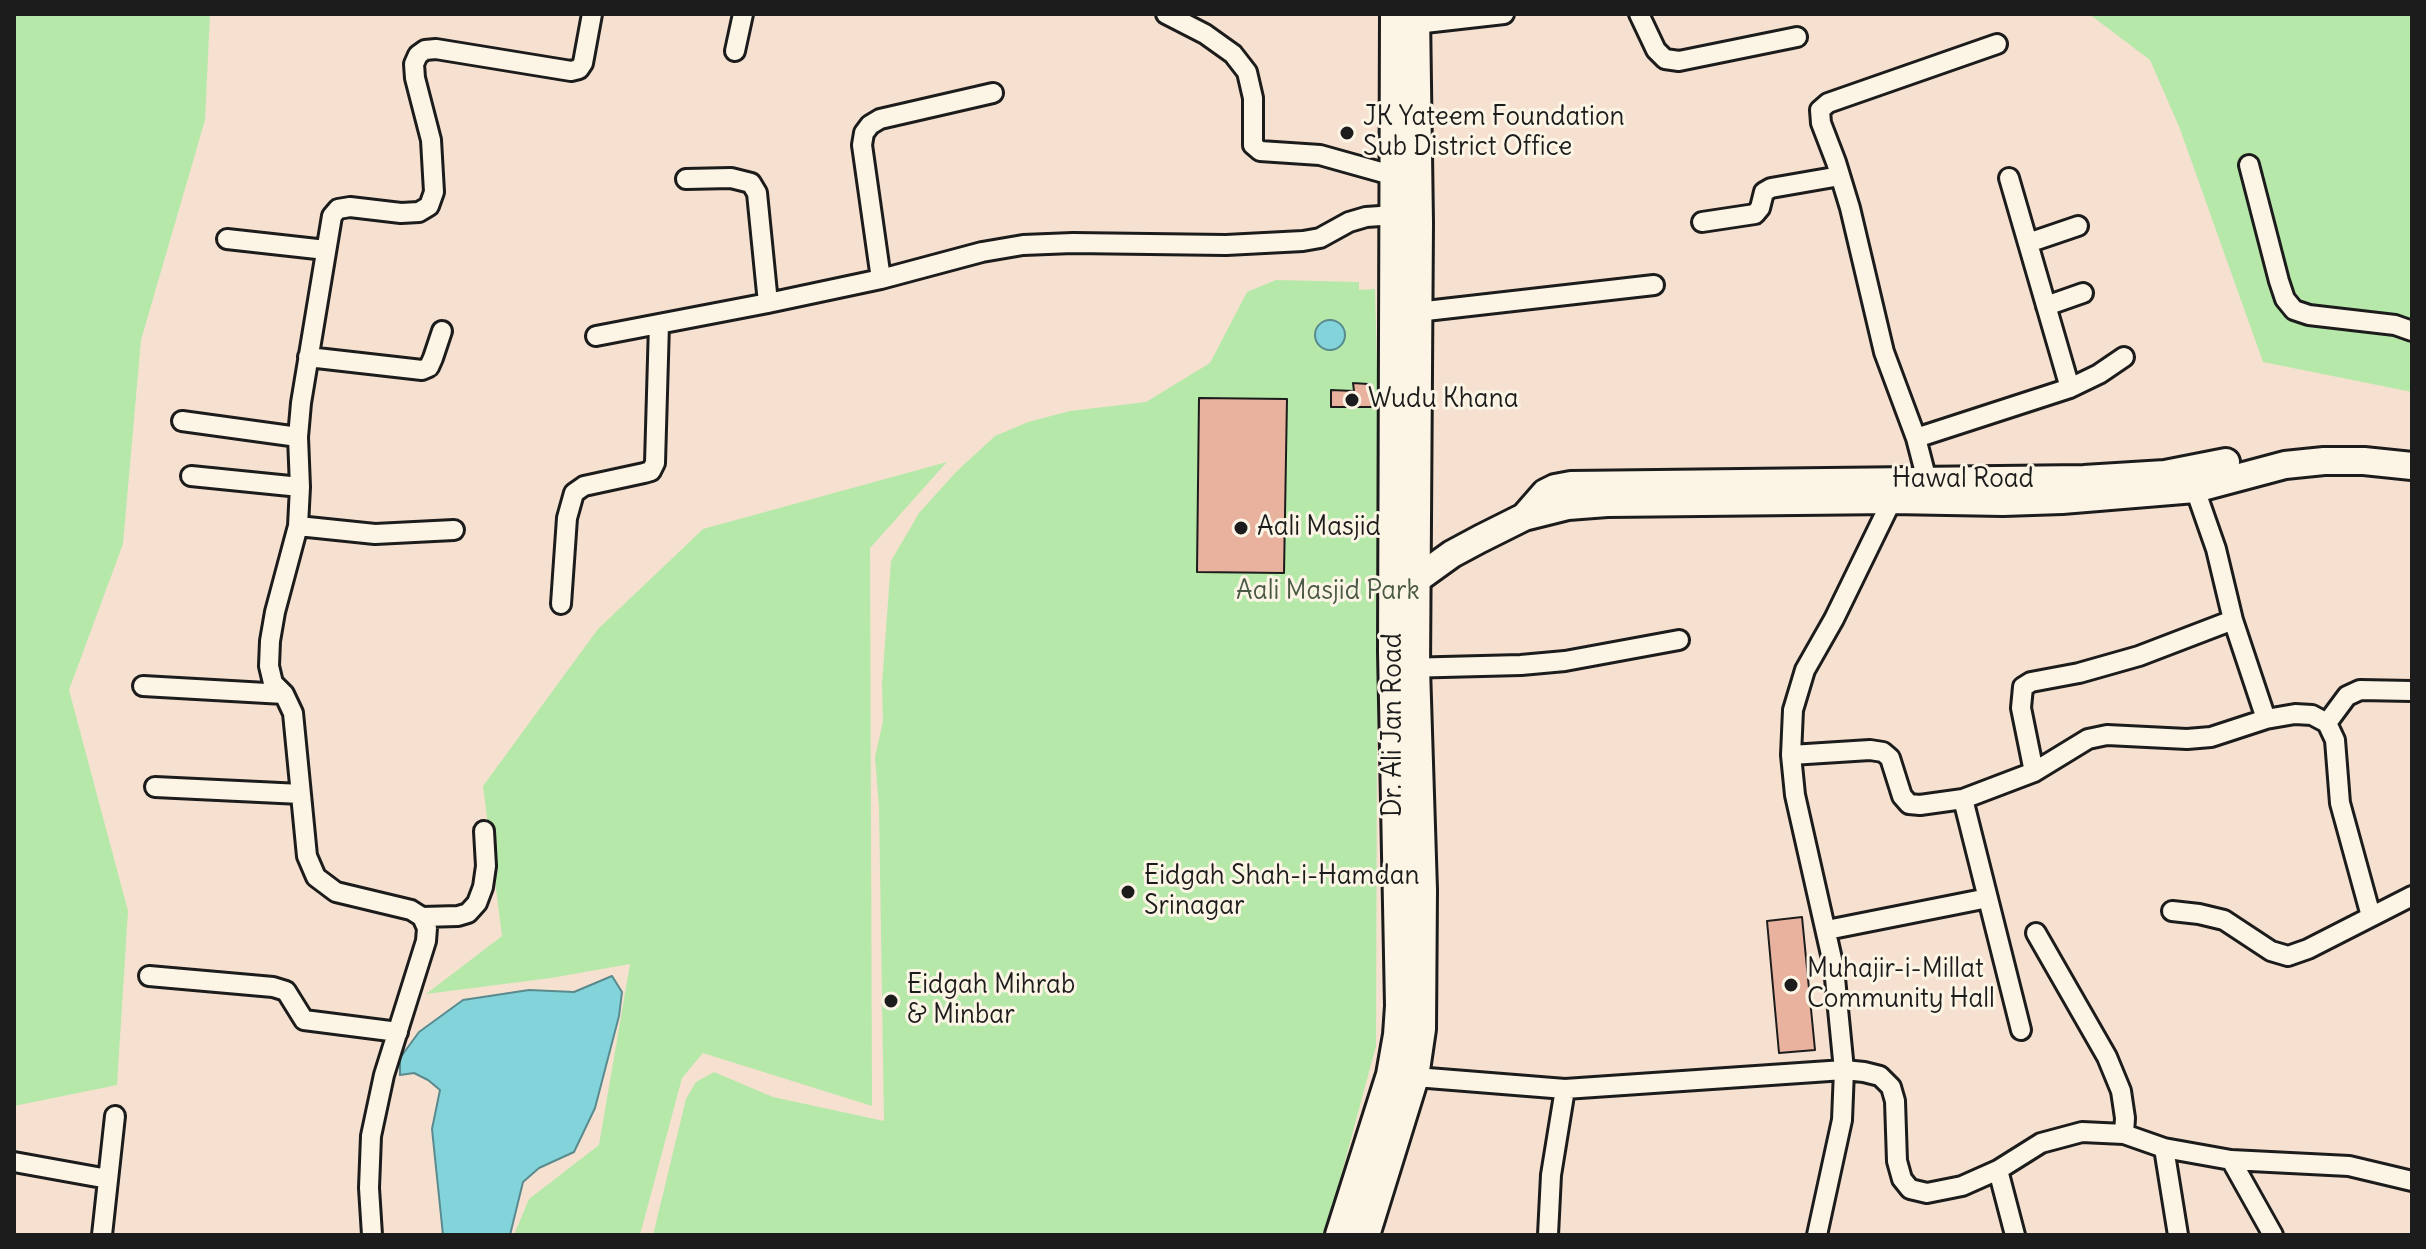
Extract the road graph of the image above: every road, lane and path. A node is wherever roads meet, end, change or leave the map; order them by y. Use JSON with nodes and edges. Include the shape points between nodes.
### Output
{"nodes":[{"id":1,"x":592,"y":14,"type":"edge"},
{"id":2,"x":743,"y":14,"type":"edge"},
{"id":3,"x":1166,"y":14,"type":"edge"},
{"id":4,"x":1504,"y":14,"type":"edge"},
{"id":5,"x":1639,"y":14,"type":"edge"},
{"id":6,"x":1405,"y":19,"type":"edge"},
{"id":7,"x":1797,"y":37,"type":"dead end"},
{"id":8,"x":1997,"y":44,"type":"dead end"},
{"id":9,"x":735,"y":51,"type":"dead end"},
{"id":10,"x":993,"y":93,"type":"dead end"},
{"id":11,"x":2249,"y":165,"type":"dead end"},
{"id":12,"x":1395,"y":176,"type":"junction"},
{"id":13,"x":1840,"y":176,"type":"junction"},
{"id":14,"x":2009,"y":178,"type":"dead end"},
{"id":15,"x":686,"y":179,"type":"dead end"},
{"id":16,"x":1395,"y":215,"type":"junction"},
{"id":17,"x":1702,"y":222,"type":"dead end"},
{"id":18,"x":2078,"y":226,"type":"dead end"},
{"id":19,"x":227,"y":239,"type":"dead end"},
{"id":20,"x":2028,"y":243,"type":"junction"},
{"id":21,"x":326,"y":250,"type":"junction"},
{"id":22,"x":881,"y":279,"type":"junction"},
{"id":23,"x":1654,"y":285,"type":"dead end"},
{"id":24,"x":2083,"y":293,"type":"dead end"},
{"id":25,"x":768,"y":303,"type":"junction"},
{"id":26,"x":2046,"y":306,"type":"junction"},
{"id":27,"x":1417,"y":312,"type":"junction"},
{"id":28,"x":659,"y":324,"type":"junction"},
{"id":29,"x":442,"y":331,"type":"dead end"},
{"id":30,"x":2412,"y":331,"type":"edge"},
{"id":31,"x":596,"y":336,"type":"dead end"},
{"id":32,"x":308,"y":357,"type":"junction"},
{"id":33,"x":2124,"y":357,"type":"dead end"},
{"id":34,"x":2070,"y":388,"type":"junction"},
{"id":35,"x":182,"y":421,"type":"dead end"},
{"id":36,"x":1405,"y":429,"type":"junction"},
{"id":37,"x":298,"y":437,"type":"junction"},
{"id":38,"x":1916,"y":438,"type":"junction"},
{"id":39,"x":2412,"y":449,"type":"edge"},
{"id":40,"x":2412,"y":466,"type":"edge"},
{"id":41,"x":191,"y":476,"type":"dead end"},
{"id":42,"x":300,"y":487,"type":"junction"},
{"id":43,"x":2195,"y":489,"type":"junction"},
{"id":44,"x":1930,"y":492,"type":"junction"},
{"id":45,"x":1892,"y":500,"type":"junction"},
{"id":46,"x":1524,"y":517,"type":"junction"},
{"id":47,"x":298,"y":526,"type":"junction"},
{"id":48,"x":454,"y":530,"type":"dead end"},
{"id":49,"x":1415,"y":579,"type":"junction"},
{"id":50,"x":1393,"y":597,"type":"junction"},
{"id":51,"x":561,"y":604,"type":"dead end"},
{"id":52,"x":2233,"y":620,"type":"junction"},
{"id":53,"x":1679,"y":640,"type":"dead end"},
{"id":54,"x":1404,"y":668,"type":"junction"},
{"id":55,"x":143,"y":686,"type":"dead end"},
{"id":56,"x":2412,"y":691,"type":"edge"},
{"id":57,"x":284,"y":694,"type":"junction"},
{"id":58,"x":2266,"y":719,"type":"junction"},
{"id":59,"x":2327,"y":723,"type":"junction"},
{"id":60,"x":1791,"y":755,"type":"junction"},
{"id":61,"x":2034,"y":772,"type":"junction"},
{"id":62,"x":155,"y":787,"type":"dead end"},
{"id":63,"x":301,"y":794,"type":"junction"},
{"id":64,"x":1963,"y":799,"type":"junction"},
{"id":65,"x":484,"y":831,"type":"dead end"},
{"id":66,"x":2412,"y":896,"type":"edge"},
{"id":67,"x":1988,"y":898,"type":"junction"},
{"id":68,"x":2172,"y":911,"type":"dead end"},
{"id":69,"x":2371,"y":916,"type":"junction"},
{"id":70,"x":422,"y":917,"type":"junction"},
{"id":71,"x":1827,"y":930,"type":"junction"},
{"id":72,"x":2036,"y":933,"type":"dead end"},
{"id":73,"x":149,"y":976,"type":"dead end"},
{"id":74,"x":2021,"y":1030,"type":"dead end"},
{"id":75,"x":398,"y":1032,"type":"junction"},
{"id":76,"x":1844,"y":1070,"type":"junction"},
{"id":77,"x":1402,"y":1076,"type":"junction"},
{"id":78,"x":1565,"y":1089,"type":"junction"},
{"id":79,"x":115,"y":1116,"type":"dead end"},
{"id":80,"x":2124,"y":1134,"type":"junction"},
{"id":81,"x":2164,"y":1148,"type":"junction"},
{"id":82,"x":2231,"y":1160,"type":"junction"},
{"id":83,"x":14,"y":1162,"type":"edge"},
{"id":84,"x":1998,"y":1170,"type":"junction"},
{"id":85,"x":108,"y":1179,"type":"junction"},
{"id":86,"x":2412,"y":1181,"type":"edge"},
{"id":87,"x":102,"y":1235,"type":"edge"},
{"id":88,"x":372,"y":1235,"type":"edge"},
{"id":89,"x":1340,"y":1235,"type":"edge"},
{"id":90,"x":1365,"y":1235,"type":"edge"},
{"id":91,"x":1548,"y":1235,"type":"edge"},
{"id":92,"x":1817,"y":1235,"type":"edge"},
{"id":93,"x":2015,"y":1235,"type":"edge"},
{"id":94,"x":2178,"y":1235,"type":"edge"},
{"id":95,"x":2273,"y":1235,"type":"edge"}],
"edges":[{"from":1,"to":21,"type":"street","via":[[583,63],[571,71],[436,49],[418,55],[415,78],[431,140],[434,192],[429,206],[401,213],[338,209]]},
{"from":2,"to":9,"type":"street"},
{"from":3,"to":12,"type":"street","via":[[1224,47],[1247,72],[1253,145],[1260,151],[1320,155]]},
{"from":4,"to":6,"type":"street"},
{"from":5,"to":7,"type":"street","via":[[1665,59],[1679,61]]},
{"from":6,"to":12,"type":"main road","name":"Dr. Ali Jan Road"},
{"from":6,"to":27,"type":"main road","name":"Dr. Ali Jan Road"},
{"from":8,"to":13,"type":"street","via":[[1828,103],[1820,110],[1821,123]]},
{"from":10,"to":22,"type":"street","via":[[880,119],[864,133]]},
{"from":11,"to":30,"type":"street","via":[[2279,281],[2294,310]]},
{"from":12,"to":16,"type":"main road","name":"Dr. Ali Jan Road"},
{"from":13,"to":17,"type":"street","via":[[1771,188],[1755,214]]},
{"from":13,"to":38,"type":"street","via":[[1884,352]]},
{"from":14,"to":20,"type":"street"},
{"from":15,"to":25,"type":"street","via":[[751,183],[757,193]]},
{"from":16,"to":22,"type":"street","via":[[1366,217],[1303,241],[1023,245]]},
{"from":16,"to":36,"type":"main road","name":"Dr. Ali Jan Road"},
{"from":18,"to":20,"type":"street"},
{"from":19,"to":21,"type":"street"},
{"from":20,"to":26,"type":"street"},
{"from":21,"to":32,"type":"street"},
{"from":22,"to":25,"type":"street"},
{"from":23,"to":27,"type":"street"},
{"from":24,"to":26,"type":"street"},
{"from":25,"to":28,"type":"street"},
{"from":26,"to":34,"type":"street"},
{"from":27,"to":36,"type":"main road","name":"Dr. Ali Jan Road"},
{"from":28,"to":31,"type":"street"},
{"from":28,"to":51,"type":"street","via":[[655,463],[651,471],[574,493],[567,518]]},
{"from":29,"to":32,"type":"street","via":[[429,367],[422,370]]},
{"from":32,"to":37,"type":"street"},
{"from":33,"to":34,"type":"street"},
{"from":34,"to":38,"type":"street"},
{"from":35,"to":37,"type":"street"},
{"from":36,"to":49,"type":"main road","name":"Dr. Ali Jan Road"},
{"from":36,"to":50,"type":"main road","name":"Dr. Ali Jan Road"},
{"from":37,"to":42,"type":"street"},
{"from":38,"to":44,"type":"street"},
{"from":39,"to":44,"type":"main road","name":"Hawal Road","via":[[2307,445],[2165,474]]},
{"from":40,"to":43,"type":"main road","name":"Hawal Road","via":[[2364,461],[2285,465]]},
{"from":41,"to":42,"type":"street"},
{"from":42,"to":47,"type":"street"},
{"from":43,"to":44,"type":"main road","name":"Hawal Road","via":[[2110,498]]},
{"from":43,"to":52,"type":"street"},
{"from":44,"to":45,"type":"main road","name":"Hawal Road"},
{"from":44,"to":46,"type":"main road","name":"Hawal Road","via":[[1571,485],[1545,493]]},
{"from":45,"to":46,"type":"main road","name":"Hawal Road","via":[[1607,503]]},
{"from":45,"to":60,"type":"street","via":[[1805,670],[1793,710]]},
{"from":46,"to":49,"type":"main road","name":"Hawal Road"},
{"from":47,"to":48,"type":"street","via":[[375,534]]},
{"from":47,"to":57,"type":"street","via":[[270,641],[273,683]]},
{"from":49,"to":50,"type":"main road","name":"Hawal Road"},
{"from":49,"to":54,"type":"main road","name":"Dr. Ali Jan Road"},
{"from":50,"to":54,"type":"main road","name":"Dr. Ali Jan Road"},
{"from":52,"to":58,"type":"street"},
{"from":52,"to":61,"type":"street","via":[[2139,656],[2023,687],[2021,708]]},
{"from":53,"to":54,"type":"street","via":[[1565,661]]},
{"from":54,"to":77,"type":"main road","name":"Dr. Ali Jan Road","via":[[1423,930],[1421,1029]]},
{"from":55,"to":57,"type":"street"},
{"from":56,"to":59,"type":"street","via":[[2360,690],[2347,696]]},
{"from":57,"to":63,"type":"street","via":[[297,735]]},
{"from":58,"to":59,"type":"street","via":[[2312,715]]},
{"from":58,"to":61,"type":"street","via":[[2211,737],[2088,739]]},
{"from":59,"to":69,"type":"street","via":[[2335,740],[2340,803]]},
{"from":60,"to":64,"type":"street","via":[[1883,752],[1909,804]]},
{"from":60,"to":71,"type":"street","via":[[1795,795]]},
{"from":61,"to":64,"type":"street"},
{"from":62,"to":63,"type":"street"},
{"from":63,"to":70,"type":"street","via":[[307,856],[316,877],[336,892]]},
{"from":64,"to":67,"type":"street"},
{"from":65,"to":70,"type":"street","via":[[486,866],[477,903],[458,916]]},
{"from":66,"to":69,"type":"street"},
{"from":67,"to":71,"type":"street"},
{"from":67,"to":74,"type":"street"},
{"from":68,"to":69,"type":"street","via":[[2224,920],[2288,956]]},
{"from":70,"to":75,"type":"street","via":[[426,941]]},
{"from":71,"to":76,"type":"street"},
{"from":72,"to":80,"type":"street","via":[[2107,1057],[2121,1091]]},
{"from":73,"to":75,"type":"street","via":[[273,987],[286,991],[304,1020]]},
{"from":75,"to":88,"type":"street","via":[[371,1136]]},
{"from":76,"to":78,"type":"street"},
{"from":76,"to":84,"type":"street","via":[[1880,1076],[1891,1087],[1897,1161],[1910,1189],[1927,1193],[1962,1186]]},
{"from":76,"to":92,"type":"street","via":[[1842,1120]]},
{"from":77,"to":78,"type":"street"},
{"from":77,"to":89,"type":"main road","name":"Dr. Ali Jan Road"},
{"from":77,"to":90,"type":"main road","name":"Dr. Ali Jan Road"},
{"from":78,"to":91,"type":"street"},
{"from":79,"to":85,"type":"street"},
{"from":80,"to":81,"type":"street"},
{"from":80,"to":84,"type":"street","via":[[2068,1135],[2041,1143]]},
{"from":81,"to":82,"type":"street"},
{"from":81,"to":94,"type":"street"},
{"from":82,"to":86,"type":"street","via":[[2349,1166]]},
{"from":82,"to":95,"type":"street"},
{"from":83,"to":85,"type":"street"},
{"from":84,"to":93,"type":"street"},
{"from":85,"to":87,"type":"street"}]}
